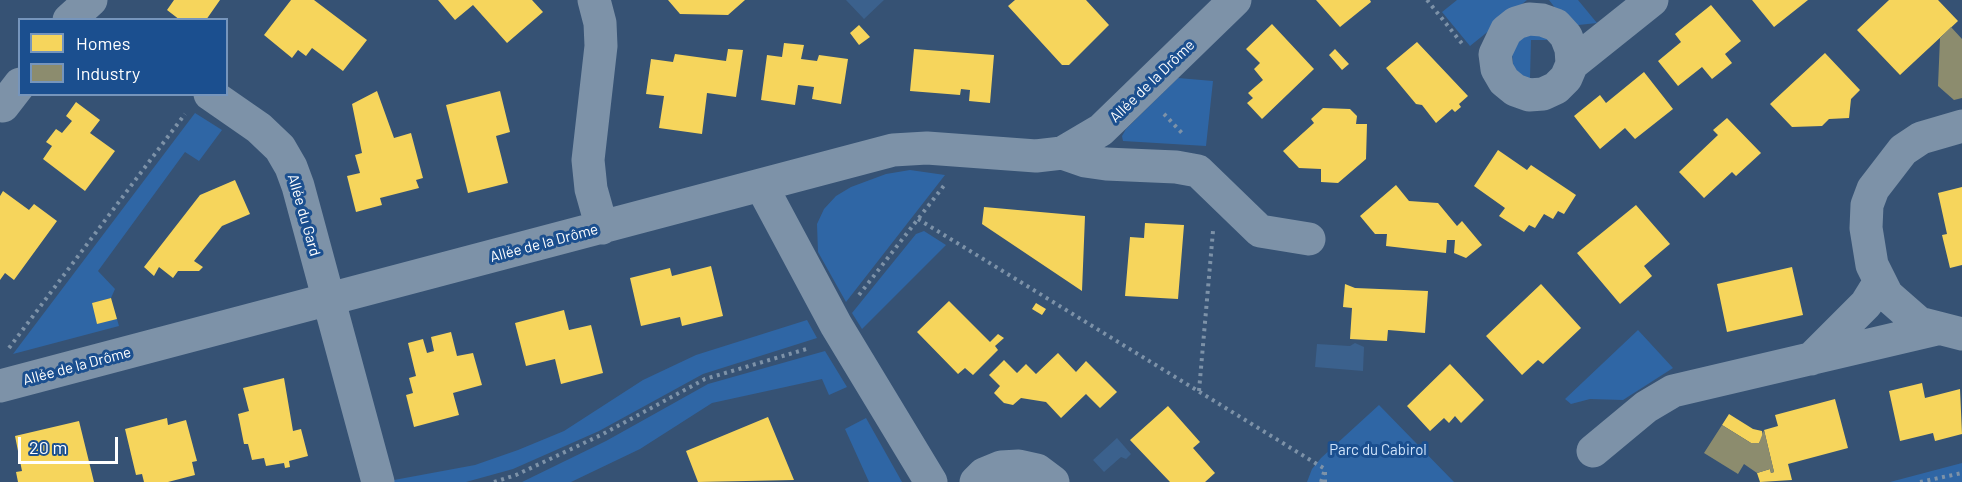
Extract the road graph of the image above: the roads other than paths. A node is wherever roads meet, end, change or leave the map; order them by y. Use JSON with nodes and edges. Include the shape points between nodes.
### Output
{"nodes":[{"id":1,"x":91,"y":0,"type":"edge"},
{"id":2,"x":594,"y":0,"type":"edge"},
{"id":3,"x":1235,"y":0,"type":"edge"},
{"id":4,"x":1652,"y":0,"type":"edge"},
{"id":5,"x":1539,"y":10,"type":"edge"},
{"id":6,"x":71,"y":18,"type":"edge"},
{"id":7,"x":99,"y":18,"type":"edge"},
{"id":8,"x":1572,"y":64,"type":"junction"},
{"id":9,"x":198,"y":104,"type":"edge"},
{"id":10,"x":1962,"y":126,"type":"edge"},
{"id":11,"x":1062,"y":153,"type":"junction"},
{"id":12,"x":760,"y":185,"type":"junction"},
{"id":13,"x":602,"y":228,"type":"junction"},
{"id":14,"x":1309,"y":239,"type":"dead end"},
{"id":15,"x":1879,"y":283,"type":"junction"},
{"id":16,"x":328,"y":299,"type":"junction"},
{"id":17,"x":1950,"y":332,"type":"edge"},
{"id":18,"x":1811,"y":359,"type":"junction"},
{"id":19,"x":1,"y":371,"type":"edge"},
{"id":20,"x":1593,"y":451,"type":"dead end"},
{"id":21,"x":378,"y":482,"type":"edge"},
{"id":22,"x":931,"y":482,"type":"edge"},
{"id":23,"x":976,"y":482,"type":"edge"},
{"id":24,"x":1053,"y":482,"type":"edge"}],
"edges":[{"from":1,"to":6,"type":"street"},
{"from":1,"to":7,"type":"street"},
{"from":2,"to":13,"type":"street","via":[[601,46],[588,160]]},
{"from":3,"to":11,"type":"street","name":"Allée de la Drôme","via":[[1101,130]]},
{"from":4,"to":8,"type":"street"},
{"from":5,"to":8,"type":"street","via":[[1566,36]]},
{"from":5,"to":8,"type":"street","via":[[1502,36],[1496,54],[1497,69],[1504,81],[1529,95],[1544,94],[1566,78]]},
{"from":9,"to":16,"type":"street","name":"Allée du Gard","via":[[259,128],[280,148],[298,186]]},
{"from":10,"to":15,"type":"street","via":[[1921,138],[1903,150],[1873,189],[1867,205],[1867,246]]},
{"from":11,"to":12,"type":"street","name":"Allée de la Drôme","via":[[1036,156],[927,148],[893,150]]},
{"from":11,"to":14,"type":"street","name":"Allée de la Drôme","via":[[1106,164],[1189,168],[1204,175],[1260,231]]},
{"from":12,"to":13,"type":"street","name":"Allée de la Drôme"},
{"from":12,"to":22,"type":"street","via":[[836,325]]},
{"from":13,"to":16,"type":"street","name":"Allée de la Drôme"},
{"from":15,"to":17,"type":"street","via":[[1919,323]]},
{"from":15,"to":18,"type":"street","via":[[1866,304]]},
{"from":16,"to":19,"type":"street","name":"Allée de la Drôme"},
{"from":16,"to":21,"type":"street"},
{"from":17,"to":18,"type":"street"},
{"from":18,"to":20,"type":"street","via":[[1673,391],[1646,407]]},
{"from":23,"to":24,"type":"street","via":[[1001,467],[1019,466],[1037,470]]}]}
